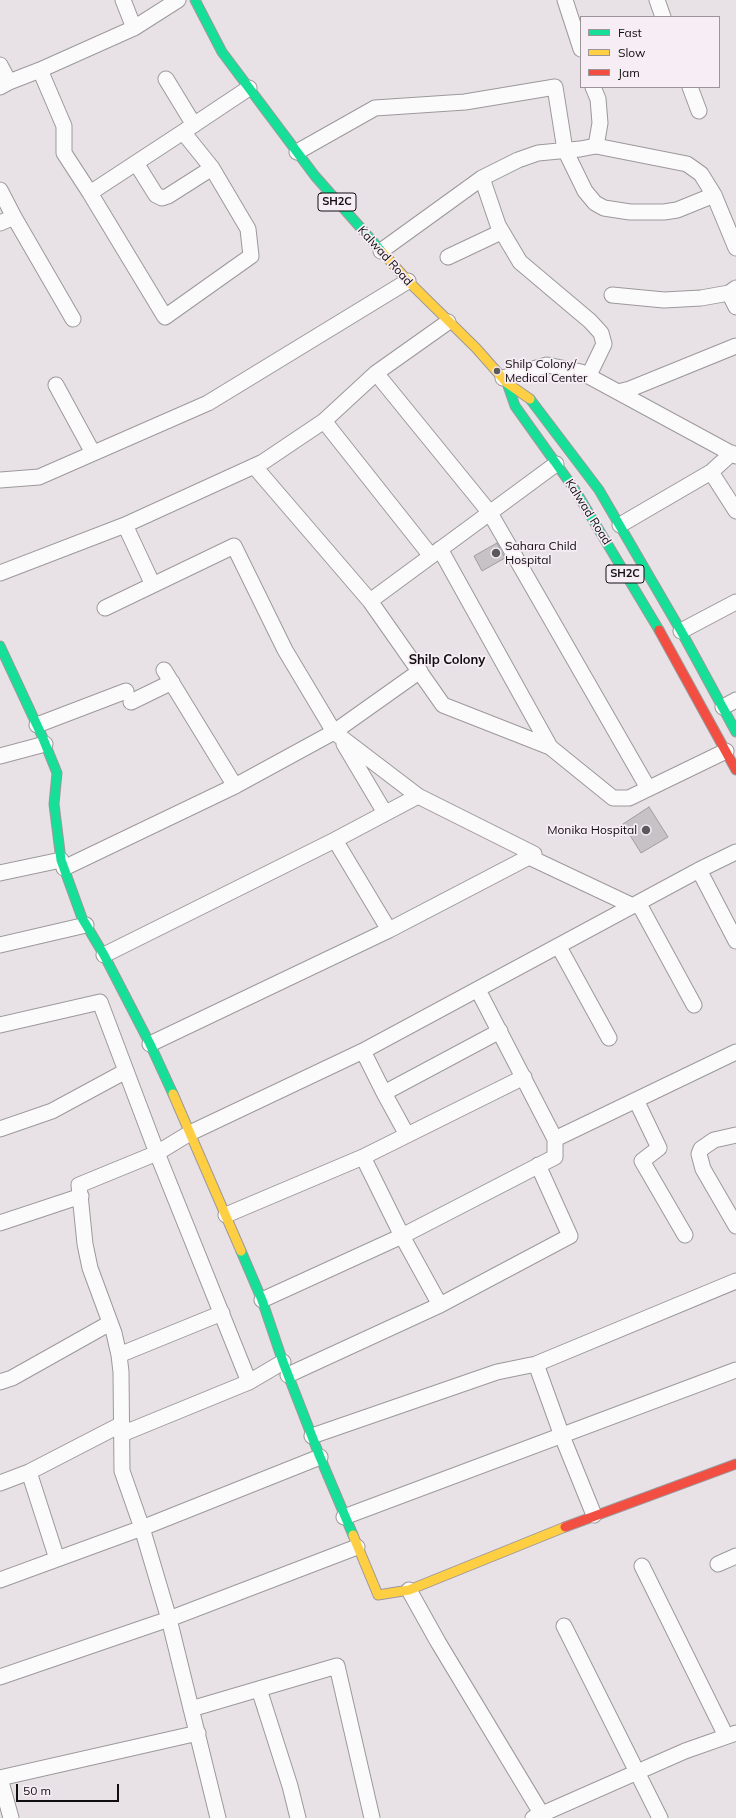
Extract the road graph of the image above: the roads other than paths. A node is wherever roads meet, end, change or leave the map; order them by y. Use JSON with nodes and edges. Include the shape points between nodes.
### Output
{"nodes":[{"id":1,"x":123,"y":0,"type":"edge"},
{"id":2,"x":178,"y":0,"type":"edge"},
{"id":3,"x":195,"y":0,"type":"edge"},
{"id":4,"x":565,"y":0,"type":"edge"},
{"id":5,"x":657,"y":0,"type":"edge"},
{"id":6,"x":663,"y":16,"type":"edge"},
{"id":7,"x":134,"y":28,"type":"junction"},
{"id":8,"x":580,"y":46,"type":"edge"},
{"id":9,"x":0,"y":65,"type":"edge"},
{"id":10,"x":40,"y":70,"type":"junction"},
{"id":11,"x":166,"y":79,"type":"dead end"},
{"id":12,"x":5,"y":84,"type":"edge"},
{"id":13,"x":249,"y":88,"type":"junction"},
{"id":14,"x":593,"y":88,"type":"edge"},
{"id":15,"x":690,"y":88,"type":"edge"},
{"id":16,"x":699,"y":111,"type":"dead end"},
{"id":17,"x":188,"y":128,"type":"junction"},
{"id":18,"x":596,"y":146,"type":"junction"},
{"id":19,"x":565,"y":150,"type":"junction"},
{"id":20,"x":297,"y":152,"type":"junction"},
{"id":21,"x":136,"y":163,"type":"junction"},
{"id":22,"x":212,"y":168,"type":"junction"},
{"id":23,"x":482,"y":178,"type":"junction"},
{"id":24,"x":0,"y":190,"type":"edge"},
{"id":25,"x":90,"y":194,"type":"junction"},
{"id":26,"x":714,"y":195,"type":"junction"},
{"id":27,"x":14,"y":217,"type":"junction"},
{"id":28,"x":0,"y":224,"type":"edge"},
{"id":29,"x":502,"y":232,"type":"junction"},
{"id":30,"x":736,"y":248,"type":"edge"},
{"id":31,"x":380,"y":251,"type":"junction"},
{"id":32,"x":448,"y":257,"type":"dead end"},
{"id":33,"x":408,"y":281,"type":"junction"},
{"id":34,"x":733,"y":291,"type":"edge"},
{"id":35,"x":612,"y":295,"type":"dead end"},
{"id":36,"x":736,"y":307,"type":"edge"},
{"id":37,"x":72,"y":320,"type":"dead end"},
{"id":38,"x":448,"y":322,"type":"junction"},
{"id":39,"x":736,"y":346,"type":"edge"},
{"id":40,"x":376,"y":373,"type":"junction"},
{"id":41,"x":589,"y":376,"type":"junction"},
{"id":42,"x":505,"y":380,"type":"junction"},
{"id":43,"x":56,"y":385,"type":"dead end"},
{"id":44,"x":618,"y":392,"type":"junction"},
{"id":45,"x":324,"y":421,"type":"junction"},
{"id":46,"x":93,"y":453,"type":"junction"},
{"id":47,"x":734,"y":454,"type":"edge"},
{"id":48,"x":556,"y":464,"type":"junction"},
{"id":49,"x":254,"y":466,"type":"junction"},
{"id":50,"x":711,"y":472,"type":"junction"},
{"id":51,"x":0,"y":480,"type":"edge"},
{"id":52,"x":736,"y":511,"type":"edge"},
{"id":53,"x":490,"y":513,"type":"junction"},
{"id":54,"x":125,"y":525,"type":"junction"},
{"id":55,"x":620,"y":525,"type":"junction"},
{"id":56,"x":436,"y":552,"type":"junction"},
{"id":57,"x":0,"y":573,"type":"edge"},
{"id":58,"x":153,"y":585,"type":"junction"},
{"id":59,"x":370,"y":601,"type":"junction"},
{"id":60,"x":736,"y":602,"type":"edge"},
{"id":61,"x":105,"y":608,"type":"dead end"},
{"id":62,"x":682,"y":631,"type":"junction"},
{"id":63,"x":0,"y":646,"type":"edge"},
{"id":64,"x":3,"y":661,"type":"edge"},
{"id":65,"x":420,"y":671,"type":"junction"},
{"id":66,"x":736,"y":700,"type":"edge"},
{"id":67,"x":723,"y":707,"type":"junction"},
{"id":68,"x":37,"y":725,"type":"junction"},
{"id":69,"x":736,"y":732,"type":"edge"},
{"id":70,"x":337,"y":735,"type":"junction"},
{"id":71,"x":45,"y":744,"type":"junction"},
{"id":72,"x":550,"y":747,"type":"junction"},
{"id":73,"x":726,"y":751,"type":"junction"},
{"id":74,"x":0,"y":756,"type":"edge"},
{"id":75,"x":736,"y":770,"type":"edge"},
{"id":76,"x":234,"y":786,"type":"junction"},
{"id":77,"x":648,"y":788,"type":"junction"},
{"id":78,"x":418,"y":796,"type":"junction"},
{"id":79,"x":385,"y":813,"type":"junction"},
{"id":80,"x":335,"y":840,"type":"junction"},
{"id":81,"x":736,"y":852,"type":"edge"},
{"id":82,"x":529,"y":857,"type":"junction"},
{"id":83,"x":63,"y":864,"type":"junction"},
{"id":84,"x":699,"y":870,"type":"junction"},
{"id":85,"x":0,"y":873,"type":"edge"},
{"id":86,"x":636,"y":905,"type":"junction"},
{"id":87,"x":86,"y":925,"type":"junction"},
{"id":88,"x":389,"y":930,"type":"junction"},
{"id":89,"x":736,"y":941,"type":"edge"},
{"id":90,"x":0,"y":945,"type":"edge"},
{"id":91,"x":559,"y":947,"type":"junction"},
{"id":92,"x":104,"y":955,"type":"junction"},
{"id":93,"x":478,"y":990,"type":"junction"},
{"id":94,"x":694,"y":1005,"type":"dead end"},
{"id":95,"x":0,"y":1025,"type":"edge"},
{"id":96,"x":500,"y":1031,"type":"junction"},
{"id":97,"x":609,"y":1038,"type":"dead end"},
{"id":98,"x":150,"y":1044,"type":"junction"},
{"id":99,"x":363,"y":1051,"type":"junction"},
{"id":100,"x":736,"y":1052,"type":"edge"},
{"id":101,"x":126,"y":1071,"type":"junction"},
{"id":102,"x":524,"y":1077,"type":"junction"},
{"id":103,"x":384,"y":1093,"type":"junction"},
{"id":104,"x":636,"y":1100,"type":"junction"},
{"id":105,"x":0,"y":1129,"type":"edge"},
{"id":106,"x":190,"y":1133,"type":"junction"},
{"id":107,"x":736,"y":1134,"type":"edge"},
{"id":108,"x":407,"y":1135,"type":"junction"},
{"id":109,"x":555,"y":1139,"type":"junction"},
{"id":110,"x":157,"y":1153,"type":"junction"},
{"id":111,"x":363,"y":1157,"type":"junction"},
{"id":112,"x":538,"y":1165,"type":"junction"},
{"id":113,"x":81,"y":1196,"type":"junction"},
{"id":114,"x":226,"y":1215,"type":"junction"},
{"id":115,"x":0,"y":1223,"type":"edge"},
{"id":116,"x":736,"y":1226,"type":"edge"},
{"id":117,"x":685,"y":1235,"type":"dead end"},
{"id":118,"x":402,"y":1236,"type":"junction"},
{"id":119,"x":736,"y":1281,"type":"edge"},
{"id":120,"x":262,"y":1300,"type":"junction"},
{"id":121,"x":440,"y":1305,"type":"junction"},
{"id":122,"x":222,"y":1313,"type":"junction"},
{"id":123,"x":110,"y":1323,"type":"junction"},
{"id":124,"x":119,"y":1355,"type":"junction"},
{"id":125,"x":536,"y":1364,"type":"junction"},
{"id":126,"x":285,"y":1369,"type":"junction"},
{"id":127,"x":736,"y":1370,"type":"edge"},
{"id":128,"x":0,"y":1382,"type":"edge"},
{"id":129,"x":249,"y":1382,"type":"junction"},
{"id":130,"x":122,"y":1429,"type":"junction"},
{"id":131,"x":312,"y":1436,"type":"junction"},
{"id":132,"x":562,"y":1436,"type":"junction"},
{"id":133,"x":320,"y":1457,"type":"junction"},
{"id":134,"x":736,"y":1464,"type":"edge"},
{"id":135,"x":29,"y":1472,"type":"junction"},
{"id":136,"x":0,"y":1483,"type":"edge"},
{"id":137,"x":594,"y":1515,"type":"junction"},
{"id":138,"x":344,"y":1517,"type":"junction"},
{"id":139,"x":142,"y":1528,"type":"junction"},
{"id":140,"x":357,"y":1547,"type":"junction"},
{"id":141,"x":736,"y":1556,"type":"edge"},
{"id":142,"x":57,"y":1559,"type":"junction"},
{"id":143,"x":718,"y":1564,"type":"dead end"},
{"id":144,"x":642,"y":1566,"type":"dead end"},
{"id":145,"x":0,"y":1580,"type":"edge"},
{"id":146,"x":409,"y":1590,"type":"junction"},
{"id":147,"x":169,"y":1619,"type":"junction"},
{"id":148,"x":564,"y":1626,"type":"dead end"},
{"id":149,"x":0,"y":1677,"type":"edge"},
{"id":150,"x":259,"y":1689,"type":"junction"},
{"id":151,"x":192,"y":1708,"type":"junction"},
{"id":152,"x":198,"y":1733,"type":"junction"},
{"id":153,"x":731,"y":1734,"type":"edge"},
{"id":154,"x":638,"y":1772,"type":"junction"},
{"id":155,"x":0,"y":1778,"type":"edge"},
{"id":156,"x":540,"y":1817,"type":"edge"},
{"id":157,"x":11,"y":1818,"type":"edge"},
{"id":158,"x":218,"y":1818,"type":"edge"},
{"id":159,"x":298,"y":1818,"type":"edge"},
{"id":160,"x":372,"y":1818,"type":"edge"},
{"id":161,"x":660,"y":1818,"type":"edge"}],
"edges":[{"from":1,"to":7,"type":"street"},
{"from":2,"to":7,"type":"street"},
{"from":3,"to":13,"type":"street","name":"Kalwad Road","number":"SH2C","via":[[222,52]]},
{"from":4,"to":8,"type":"street"},
{"from":5,"to":6,"type":"street"},
{"from":7,"to":10,"type":"street"},
{"from":9,"to":12,"type":"street"},
{"from":10,"to":12,"type":"street"},
{"from":10,"to":25,"type":"street","via":[[64,126],[64,153]]},
{"from":11,"to":17,"type":"street"},
{"from":13,"to":17,"type":"street"},
{"from":13,"to":20,"type":"street","name":"Kalwad Road","number":"SH2C"},
{"from":14,"to":18,"type":"street","via":[[598,99],[600,124]]},
{"from":15,"to":16,"type":"street"},
{"from":17,"to":21,"type":"street"},
{"from":17,"to":22,"type":"street"},
{"from":18,"to":19,"type":"street"},
{"from":18,"to":26,"type":"street","via":[[687,164],[701,174]]},
{"from":19,"to":20,"type":"street","via":[[555,87],[465,102],[375,108]]},
{"from":19,"to":23,"type":"street","via":[[538,153]]},
{"from":19,"to":26,"type":"street","via":[[585,191],[595,203],[604,208],[630,212],[664,212],[677,210]]},
{"from":20,"to":31,"type":"street","name":"Kalwad Road","number":"SH2C"},
{"from":21,"to":22,"type":"street","via":[[156,195],[162,198]]},
{"from":21,"to":25,"type":"street"},
{"from":22,"to":25,"type":"street","via":[[248,229],[251,256],[164,317]]},
{"from":23,"to":29,"type":"street"},
{"from":23,"to":31,"type":"street"},
{"from":24,"to":27,"type":"street"},
{"from":26,"to":30,"type":"street"},
{"from":27,"to":28,"type":"street"},
{"from":27,"to":37,"type":"street"},
{"from":29,"to":32,"type":"street"},
{"from":29,"to":41,"type":"street","via":[[520,262],[601,333],[604,344]]},
{"from":31,"to":33,"type":"street","name":"Kalwad Road","number":"SH2C"},
{"from":33,"to":38,"type":"street","name":"Kalwad Road","number":"SH2C"},
{"from":33,"to":46,"type":"street","via":[[208,403]]},
{"from":34,"to":35,"type":"street","via":[[701,298],[664,300]]},
{"from":34,"to":36,"type":"street"},
{"from":38,"to":40,"type":"street"},
{"from":38,"to":42,"type":"street","name":"Kalwad Road","number":"SH2C"},
{"from":39,"to":44,"type":"street"},
{"from":40,"to":45,"type":"street"},
{"from":40,"to":53,"type":"street"},
{"from":41,"to":42,"type":"street","via":[[547,364]]},
{"from":41,"to":44,"type":"street"},
{"from":42,"to":48,"type":"street","name":"Kalwad Road","number":"SH2C","via":[[515,406]]},
{"from":42,"to":55,"type":"street","name":"Kalwad Road","number":"SH2C","via":[[528,396],[598,490]]},
{"from":43,"to":46,"type":"street"},
{"from":44,"to":47,"type":"street","via":[[675,425]]},
{"from":45,"to":49,"type":"street"},
{"from":45,"to":56,"type":"street"},
{"from":46,"to":51,"type":"street","via":[[39,477]]},
{"from":47,"to":50,"type":"street"},
{"from":48,"to":53,"type":"street"},
{"from":48,"to":73,"type":"street","name":"Kalwad Road","number":"SH2C","via":[[575,490]]},
{"from":49,"to":54,"type":"street"},
{"from":49,"to":59,"type":"street"},
{"from":50,"to":52,"type":"street"},
{"from":50,"to":55,"type":"street"},
{"from":53,"to":56,"type":"street"},
{"from":53,"to":77,"type":"street"},
{"from":54,"to":57,"type":"street"},
{"from":54,"to":58,"type":"street"},
{"from":55,"to":62,"type":"street","name":"Kalwad Road","number":"SH2C"},
{"from":56,"to":59,"type":"street"},
{"from":56,"to":72,"type":"street"},
{"from":58,"to":61,"type":"street"},
{"from":58,"to":70,"type":"street","via":[[234,546],[285,650]]},
{"from":59,"to":65,"type":"street"},
{"from":60,"to":62,"type":"street"},
{"from":62,"to":67,"type":"street","name":"Kalwad Road","number":"SH2C"},
{"from":63,"to":64,"type":"street"},
{"from":64,"to":68,"type":"street"},
{"from":65,"to":70,"type":"street"},
{"from":65,"to":72,"type":"street","via":[[442,704]]},
{"from":66,"to":67,"type":"street"},
{"from":67,"to":69,"type":"street","name":"Kalwad Road","number":"SH2C"},
{"from":68,"to":71,"type":"street"},
{"from":68,"to":76,"type":"street","via":[[128,697],[168,676]]},
{"from":70,"to":76,"type":"street"},
{"from":70,"to":78,"type":"street"},
{"from":70,"to":79,"type":"street"},
{"from":71,"to":74,"type":"street"},
{"from":71,"to":83,"type":"street","via":[[57,773],[54,804]]},
{"from":72,"to":77,"type":"street","via":[[613,798],[629,798]]},
{"from":73,"to":75,"type":"street","name":"Kalwad Road","number":"SH2C"},
{"from":73,"to":77,"type":"street"},
{"from":76,"to":83,"type":"street"},
{"from":78,"to":79,"type":"street"},
{"from":78,"to":82,"type":"street","via":[[534,854]]},
{"from":79,"to":80,"type":"street"},
{"from":80,"to":88,"type":"street"},
{"from":80,"to":92,"type":"street"},
{"from":81,"to":84,"type":"street"},
{"from":82,"to":86,"type":"street"},
{"from":82,"to":88,"type":"street"},
{"from":83,"to":85,"type":"street"},
{"from":83,"to":87,"type":"street"},
{"from":84,"to":86,"type":"street"},
{"from":84,"to":89,"type":"street"},
{"from":86,"to":91,"type":"street"},
{"from":86,"to":94,"type":"street"},
{"from":87,"to":90,"type":"street"},
{"from":87,"to":92,"type":"street"},
{"from":88,"to":98,"type":"street"},
{"from":91,"to":93,"type":"street"},
{"from":91,"to":97,"type":"street"},
{"from":92,"to":98,"type":"street"},
{"from":93,"to":96,"type":"street"},
{"from":93,"to":99,"type":"street"},
{"from":95,"to":101,"type":"street","via":[[100,1002]]},
{"from":96,"to":102,"type":"street"},
{"from":96,"to":103,"type":"street"},
{"from":98,"to":106,"type":"street"},
{"from":99,"to":103,"type":"street"},
{"from":99,"to":106,"type":"street"},
{"from":100,"to":104,"type":"street"},
{"from":101,"to":105,"type":"street","via":[[52,1111]]},
{"from":101,"to":110,"type":"street"},
{"from":102,"to":108,"type":"street"},
{"from":102,"to":109,"type":"street"},
{"from":103,"to":108,"type":"street"},
{"from":104,"to":109,"type":"street"},
{"from":104,"to":117,"type":"street","via":[[659,1148],[642,1161]]},
{"from":106,"to":110,"type":"street"},
{"from":106,"to":114,"type":"street"},
{"from":107,"to":116,"type":"street","via":[[714,1140],[701,1149],[699,1154],[703,1168]]},
{"from":108,"to":111,"type":"street"},
{"from":109,"to":112,"type":"street","via":[[555,1156]]},
{"from":110,"to":113,"type":"street","via":[[79,1185]]},
{"from":110,"to":122,"type":"street"},
{"from":111,"to":114,"type":"street"},
{"from":111,"to":118,"type":"street"},
{"from":112,"to":118,"type":"street"},
{"from":112,"to":121,"type":"street","via":[[570,1236]]},
{"from":113,"to":115,"type":"street"},
{"from":113,"to":123,"type":"street","via":[[90,1268]]},
{"from":114,"to":120,"type":"street"},
{"from":118,"to":120,"type":"street"},
{"from":118,"to":121,"type":"street"},
{"from":119,"to":125,"type":"street"},
{"from":120,"to":126,"type":"street"},
{"from":121,"to":126,"type":"street"},
{"from":122,"to":124,"type":"street"},
{"from":122,"to":129,"type":"street"},
{"from":123,"to":124,"type":"street"},
{"from":123,"to":128,"type":"street","via":[[12,1378]]},
{"from":124,"to":130,"type":"street"},
{"from":125,"to":131,"type":"street","via":[[497,1372]]},
{"from":125,"to":132,"type":"street"},
{"from":126,"to":129,"type":"street"},
{"from":126,"to":131,"type":"street"},
{"from":127,"to":132,"type":"street"},
{"from":129,"to":130,"type":"street"},
{"from":130,"to":135,"type":"street"},
{"from":130,"to":139,"type":"street","via":[[122,1471]]},
{"from":131,"to":133,"type":"street"},
{"from":132,"to":137,"type":"street"},
{"from":132,"to":138,"type":"street"},
{"from":133,"to":138,"type":"street"},
{"from":133,"to":139,"type":"street"},
{"from":134,"to":137,"type":"street"},
{"from":135,"to":136,"type":"street"},
{"from":135,"to":142,"type":"street"},
{"from":137,"to":146,"type":"street"},
{"from":138,"to":140,"type":"street"},
{"from":139,"to":142,"type":"street"},
{"from":139,"to":147,"type":"street"},
{"from":140,"to":146,"type":"street","via":[[378,1595]]},
{"from":140,"to":147,"type":"street"},
{"from":141,"to":143,"type":"street"},
{"from":142,"to":145,"type":"street"},
{"from":144,"to":153,"type":"street"},
{"from":146,"to":156,"type":"street"},
{"from":147,"to":149,"type":"street"},
{"from":147,"to":151,"type":"street"},
{"from":148,"to":154,"type":"street"},
{"from":150,"to":151,"type":"street"},
{"from":150,"to":159,"type":"street"},
{"from":150,"to":160,"type":"street","via":[[337,1666]]},
{"from":151,"to":152,"type":"street"},
{"from":152,"to":155,"type":"street"},
{"from":152,"to":158,"type":"street"},
{"from":153,"to":154,"type":"street"},
{"from":154,"to":156,"type":"street"},
{"from":154,"to":161,"type":"street"},
{"from":155,"to":157,"type":"street"}]}
